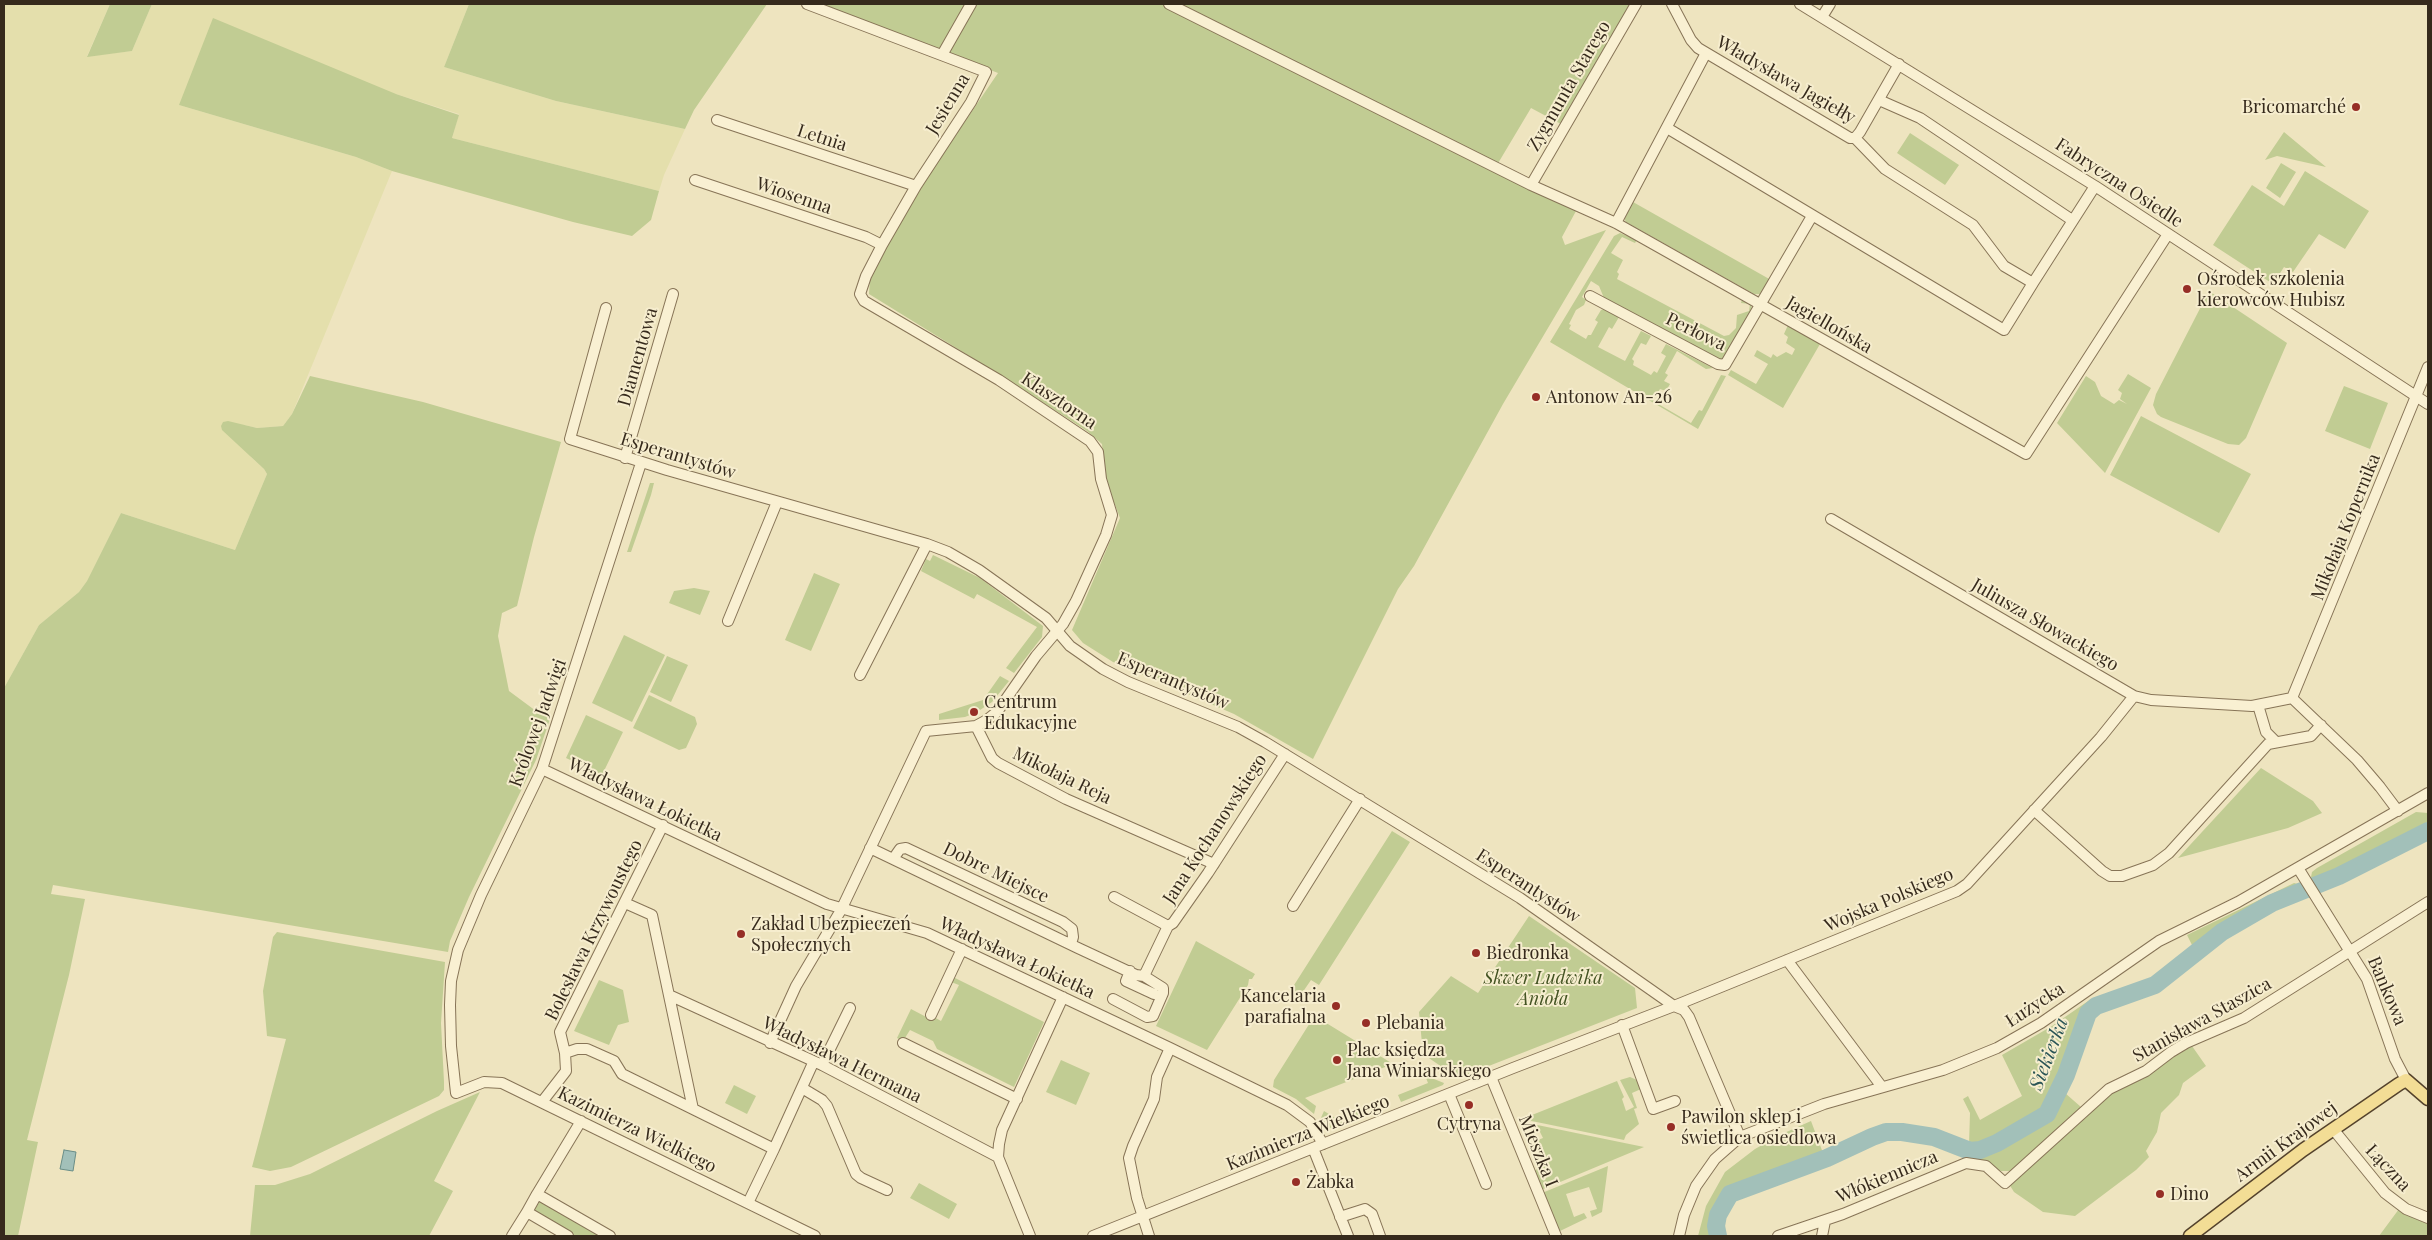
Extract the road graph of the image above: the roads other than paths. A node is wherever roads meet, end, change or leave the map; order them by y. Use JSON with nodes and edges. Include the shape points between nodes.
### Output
{"nodes":[{"id":1,"x":807,"y":4,"type":"edge"},
{"id":2,"x":971,"y":4,"type":"edge"},
{"id":3,"x":1169,"y":4,"type":"edge"},
{"id":4,"x":1636,"y":4,"type":"edge"},
{"id":5,"x":1672,"y":4,"type":"edge"},
{"id":6,"x":1800,"y":4,"type":"edge"},
{"id":7,"x":1830,"y":4,"type":"edge"},
{"id":8,"x":1822,"y":17,"type":"junction"},
{"id":9,"x":1706,"y":53,"type":"junction"},
{"id":10,"x":942,"y":55,"type":"junction"},
{"id":11,"x":1900,"y":64,"type":"junction"},
{"id":12,"x":1879,"y":100,"type":"junction"},
{"id":13,"x":717,"y":120,"type":"dead end"},
{"id":14,"x":1667,"y":128,"type":"junction"},
{"id":15,"x":1855,"y":138,"type":"junction"},
{"id":16,"x":695,"y":180,"type":"dead end"},
{"id":17,"x":1531,"y":185,"type":"junction"},
{"id":18,"x":916,"y":186,"type":"junction"},
{"id":19,"x":2095,"y":186,"type":"junction"},
{"id":20,"x":1812,"y":216,"type":"junction"},
{"id":21,"x":2072,"y":220,"type":"junction"},
{"id":22,"x":1616,"y":223,"type":"junction"},
{"id":23,"x":2168,"y":234,"type":"junction"},
{"id":24,"x":882,"y":245,"type":"junction"},
{"id":25,"x":2033,"y":283,"type":"junction"},
{"id":26,"x":673,"y":294,"type":"dead end"},
{"id":27,"x":860,"y":294,"type":"joint"},
{"id":28,"x":1590,"y":296,"type":"dead end"},
{"id":29,"x":1761,"y":304,"type":"junction"},
{"id":30,"x":606,"y":308,"type":"dead end"},
{"id":31,"x":2428,"y":367,"type":"edge"},
{"id":32,"x":2416,"y":398,"type":"junction"},
{"id":33,"x":2428,"y":404,"type":"edge"},
{"id":34,"x":625,"y":458,"type":"junction"},
{"id":35,"x":641,"y":463,"type":"junction"},
{"id":36,"x":777,"y":502,"type":"junction"},
{"id":37,"x":1831,"y":519,"type":"dead end"},
{"id":38,"x":928,"y":544,"type":"junction"},
{"id":39,"x":728,"y":621,"type":"dead end"},
{"id":40,"x":1058,"y":631,"type":"junction"},
{"id":41,"x":860,"y":675,"type":"dead end"},
{"id":42,"x":2134,"y":696,"type":"junction"},
{"id":43,"x":2292,"y":698,"type":"junction"},
{"id":44,"x":2258,"y":705,"type":"junction"},
{"id":45,"x":2321,"y":725,"type":"junction"},
{"id":46,"x":976,"y":726,"type":"junction"},
{"id":47,"x":2276,"y":742,"type":"junction"},
{"id":48,"x":1285,"y":754,"type":"junction"},
{"id":49,"x":542,"y":769,"type":"junction"},
{"id":50,"x":2428,"y":793,"type":"edge"},
{"id":51,"x":1360,"y":799,"type":"junction"},
{"id":52,"x":2034,"y":810,"type":"junction"},
{"id":53,"x":2398,"y":811,"type":"junction"},
{"id":54,"x":663,"y":825,"type":"junction"},
{"id":55,"x":870,"y":848,"type":"junction"},
{"id":56,"x":894,"y":859,"type":"junction"},
{"id":57,"x":1214,"y":864,"type":"junction"},
{"id":58,"x":2298,"y":868,"type":"junction"},
{"id":59,"x":1114,"y":897,"type":"dead end"},
{"id":60,"x":625,"y":902,"type":"junction"},
{"id":61,"x":2428,"y":902,"type":"edge"},
{"id":62,"x":1293,"y":906,"type":"dead end"},
{"id":63,"x":841,"y":910,"type":"junction"},
{"id":64,"x":1171,"y":925,"type":"junction"},
{"id":65,"x":1071,"y":944,"type":"junction"},
{"id":66,"x":962,"y":949,"type":"junction"},
{"id":67,"x":2350,"y":951,"type":"junction"},
{"id":68,"x":1787,"y":960,"type":"junction"},
{"id":69,"x":1130,"y":972,"type":"junction"},
{"id":70,"x":1144,"y":976,"type":"junction"},
{"id":71,"x":1154,"y":994,"type":"dead end"},
{"id":72,"x":669,"y":995,"type":"junction"},
{"id":73,"x":1064,"y":997,"type":"junction"},
{"id":74,"x":1113,"y":999,"type":"dead end"},
{"id":75,"x":1674,"y":1006,"type":"junction"},
{"id":76,"x":850,"y":1008,"type":"dead end"},
{"id":77,"x":931,"y":1015,"type":"dead end"},
{"id":78,"x":1622,"y":1025,"type":"junction"},
{"id":79,"x":770,"y":1043,"type":"junction"},
{"id":80,"x":903,"y":1043,"type":"dead end"},
{"id":81,"x":1170,"y":1048,"type":"junction"},
{"id":82,"x":565,"y":1053,"type":"junction"},
{"id":83,"x":818,"y":1064,"type":"junction"},
{"id":84,"x":453,"y":1077,"type":"joint"},
{"id":85,"x":1491,"y":1077,"type":"junction"},
{"id":86,"x":2406,"y":1080,"type":"junction"},
{"id":87,"x":1882,"y":1087,"type":"junction"},
{"id":88,"x":802,"y":1088,"type":"junction"},
{"id":89,"x":1449,"y":1094,"type":"junction"},
{"id":90,"x":1017,"y":1099,"type":"junction"},
{"id":91,"x":2428,"y":1099,"type":"edge"},
{"id":92,"x":1675,"y":1101,"type":"dead end"},
{"id":93,"x":542,"y":1102,"type":"junction"},
{"id":94,"x":693,"y":1109,"type":"junction"},
{"id":95,"x":581,"y":1121,"type":"junction"},
{"id":96,"x":2333,"y":1129,"type":"junction"},
{"id":97,"x":1740,"y":1137,"type":"junction"},
{"id":98,"x":1318,"y":1146,"type":"junction"},
{"id":99,"x":774,"y":1149,"type":"junction"},
{"id":100,"x":998,"y":1157,"type":"junction"},
{"id":101,"x":2005,"y":1183,"type":"joint"},
{"id":102,"x":1486,"y":1184,"type":"dead end"},
{"id":103,"x":887,"y":1190,"type":"dead end"},
{"id":104,"x":537,"y":1194,"type":"junction"},
{"id":105,"x":748,"y":1203,"type":"junction"},
{"id":106,"x":527,"y":1212,"type":"junction"},
{"id":107,"x":1142,"y":1217,"type":"junction"},
{"id":108,"x":1340,"y":1217,"type":"junction"},
{"id":109,"x":2428,"y":1218,"type":"edge"},
{"id":110,"x":1825,"y":1221,"type":"junction"},
{"id":111,"x":512,"y":1236,"type":"edge"},
{"id":112,"x":568,"y":1236,"type":"edge"},
{"id":113,"x":610,"y":1236,"type":"edge"},
{"id":114,"x":815,"y":1236,"type":"edge"},
{"id":115,"x":1030,"y":1236,"type":"edge"},
{"id":116,"x":1093,"y":1236,"type":"edge"},
{"id":117,"x":1149,"y":1236,"type":"edge"},
{"id":118,"x":1348,"y":1236,"type":"edge"},
{"id":119,"x":1380,"y":1236,"type":"edge"},
{"id":120,"x":1556,"y":1236,"type":"edge"},
{"id":121,"x":1679,"y":1236,"type":"edge"},
{"id":122,"x":1778,"y":1236,"type":"edge"},
{"id":123,"x":1822,"y":1236,"type":"edge"},
{"id":124,"x":2190,"y":1236,"type":"edge"}],
"edges":[{"from":1,"to":10,"type":"street","name":"Jesienna"},
{"from":2,"to":10,"type":"street"},
{"from":3,"to":17,"type":"street","name":"Jagiellońska"},
{"from":4,"to":17,"type":"street","name":"Zygmunta Starego"},
{"from":5,"to":9,"type":"street","name":"Władysława Jagiełły","via":[[1691,40]]},
{"from":6,"to":8,"type":"street","name":"Fabryczna Osiedle"},
{"from":7,"to":8,"type":"street"},
{"from":8,"to":11,"type":"street","name":"Fabryczna Osiedle"},
{"from":9,"to":14,"type":"street"},
{"from":9,"to":15,"type":"street","name":"Władysława Jagiełły","via":[[1848,137]]},
{"from":10,"to":18,"type":"street","name":"Jesienna","via":[[986,72],[971,102]]},
{"from":11,"to":12,"type":"street","name":"Władysława Jagiełły"},
{"from":11,"to":19,"type":"street","name":"Fabryczna Osiedle"},
{"from":12,"to":15,"type":"street","name":"Władysława Jagiełły"},
{"from":12,"to":21,"type":"street","via":[[1920,118]]},
{"from":13,"to":18,"type":"street","name":"Letnia"},
{"from":14,"to":20,"type":"street"},
{"from":14,"to":22,"type":"street"},
{"from":15,"to":25,"type":"street","via":[[1885,169],[1972,225],[2004,266]]},
{"from":16,"to":24,"type":"street","name":"Wiosenna"},
{"from":17,"to":22,"type":"street","name":"Jagiellońska"},
{"from":18,"to":24,"type":"street","name":"Jesienna"},
{"from":19,"to":21,"type":"street"},
{"from":19,"to":23,"type":"street","name":"Fabryczna Osiedle"},
{"from":20,"to":25,"type":"street","via":[[2004,330]]},
{"from":20,"to":29,"type":"street"},
{"from":21,"to":25,"type":"street"},
{"from":22,"to":29,"type":"street","name":"Jagiellońska"},
{"from":23,"to":29,"type":"street","name":"Jagiellońska","via":[[2026,454]]},
{"from":23,"to":32,"type":"street","name":"Fabryczna Osiedle"},
{"from":24,"to":27,"type":"street","name":"Jesienna"},
{"from":26,"to":34,"type":"street","name":"Diamentowa"},
{"from":27,"to":40,"type":"street","name":"Klasztorna","via":[[864,301],[1016,391],[1097,448],[1111,520],[1076,601]]},
{"from":28,"to":29,"type":"street","name":"Perłowa","via":[[1722,366],[1729,362]]},
{"from":30,"to":34,"type":"street","name":"Esperantystów","via":[[570,439]]},
{"from":31,"to":32,"type":"street","name":"Mikołaja Kopernika"},
{"from":32,"to":33,"type":"street","name":"Fabryczna Osiedle"},
{"from":32,"to":43,"type":"street","name":"Mikołaja Kopernika"},
{"from":34,"to":35,"type":"street","name":"Esperantystów"},
{"from":35,"to":36,"type":"street","name":"Esperantystów"},
{"from":35,"to":49,"type":"street","name":"Królowej Jadwigi"},
{"from":36,"to":38,"type":"street","name":"Esperantystów"},
{"from":36,"to":39,"type":"street"},
{"from":37,"to":42,"type":"street","name":"Juliusza Słowackiego"},
{"from":38,"to":40,"type":"street","name":"Esperantystów","via":[[979,570],[1046,618]]},
{"from":38,"to":41,"type":"street"},
{"from":40,"to":46,"type":"street","via":[[1036,656],[997,712]]},
{"from":40,"to":48,"type":"street","name":"Esperantystów","via":[[1070,646],[1128,682],[1238,727]]},
{"from":42,"to":44,"type":"street","name":"Juliusza Słowackiego","via":[[2151,700]]},
{"from":42,"to":52,"type":"street","name":"Wojska Polskiego"},
{"from":43,"to":44,"type":"street","name":"Juliusza Słowackiego"},
{"from":43,"to":45,"type":"street"},
{"from":44,"to":47,"type":"street","via":[[2266,732]]},
{"from":45,"to":47,"type":"street","via":[[2311,736]]},
{"from":45,"to":53,"type":"street","via":[[2374,780]]},
{"from":46,"to":55,"type":"street","via":[[926,731]]},
{"from":46,"to":57,"type":"street","name":"Mikołaja Reja","via":[[992,758],[998,763],[1066,799]]},
{"from":47,"to":52,"type":"street","via":[[2268,744],[2162,859],[2122,876],[2110,876],[2102,871]]},
{"from":48,"to":51,"type":"street","name":"Esperantystów"},
{"from":48,"to":57,"type":"street","name":"Jana Kochanowskiego"},
{"from":49,"to":54,"type":"street","name":"Władysława Łokietka"},
{"from":49,"to":84,"type":"street","name":"Królowej Jadwigi","via":[[458,950],[451,981],[450,1006]]},
{"from":50,"to":53,"type":"street","name":"Łużycka"},
{"from":51,"to":62,"type":"street"},
{"from":51,"to":75,"type":"street","name":"Esperantystów","via":[[1520,898]]},
{"from":52,"to":68,"type":"street","name":"Wojska Polskiego","via":[[1957,891]]},
{"from":53,"to":58,"type":"street","name":"Łużycka"},
{"from":54,"to":60,"type":"street","name":"Bolesława Krzywoustego"},
{"from":54,"to":63,"type":"street","name":"Władysława Łokietka"},
{"from":55,"to":56,"type":"street","name":"Dobre Miejsce"},
{"from":55,"to":63,"type":"street"},
{"from":56,"to":65,"type":"street","name":"Dobre Miejsce"},
{"from":56,"to":65,"type":"street","name":"Dobre Miejsce","via":[[900,849],[906,848],[1069,925],[1073,937]]},
{"from":57,"to":64,"type":"street","name":"Jana Kochanowskiego"},
{"from":58,"to":67,"type":"street","name":"Bankowa"},
{"from":58,"to":87,"type":"street","name":"Łużycka","via":[[2159,941],[2041,1023],[1997,1048],[1943,1070]]},
{"from":59,"to":64,"type":"street"},
{"from":60,"to":72,"type":"street","via":[[652,915]]},
{"from":60,"to":82,"type":"street","name":"Bolesława Krzywoustego","via":[[560,1032]]},
{"from":61,"to":67,"type":"street","name":"Stanisława Staszica"},
{"from":63,"to":66,"type":"street","name":"Władysława Łokietka","via":[[911,928]]},
{"from":63,"to":79,"type":"street","via":[[796,986]]},
{"from":64,"to":70,"type":"street"},
{"from":65,"to":69,"type":"street","name":"Dobre Miejsce"},
{"from":66,"to":73,"type":"street","name":"Władysława Łokietka"},
{"from":66,"to":77,"type":"street"},
{"from":67,"to":86,"type":"street","name":"Bankowa","via":[[2366,979]]},
{"from":67,"to":101,"type":"street","name":"Stanisława Staszica","via":[[2244,1018],[2186,1044],[2146,1071],[2109,1089]]},
{"from":68,"to":75,"type":"street","name":"Wojska Polskiego"},
{"from":68,"to":87,"type":"street","via":[[1849,1037]]},
{"from":69,"to":70,"type":"street","name":"Dobre Miejsce"},
{"from":69,"to":71,"type":"street","via":[[1126,981]]},
{"from":70,"to":74,"type":"street","via":[[1162,988],[1153,1016],[1146,1017]]},
{"from":72,"to":79,"type":"street","name":"Władysława Hermana"},
{"from":72,"to":94,"type":"street"},
{"from":73,"to":81,"type":"street","name":"Władysława Łokietka"},
{"from":73,"to":90,"type":"street"},
{"from":75,"to":78,"type":"street","name":"Kazimierza Wielkiego"},
{"from":75,"to":97,"type":"street","name":"Esperantystów","via":[[1687,1013]]},
{"from":76,"to":83,"type":"street"},
{"from":78,"to":85,"type":"street","name":"Kazimierza Wielkiego"},
{"from":78,"to":92,"type":"street","via":[[1653,1109]]},
{"from":79,"to":83,"type":"street","name":"Władysława Hermana"},
{"from":80,"to":90,"type":"street"},
{"from":81,"to":98,"type":"street","name":"Władysława Łokietka","via":[[1287,1105],[1310,1122]]},
{"from":81,"to":107,"type":"street","via":[[1157,1076],[1154,1099],[1129,1158]]},
{"from":82,"to":93,"type":"street","name":"Bolesława Krzywoustego","via":[[566,1070]]},
{"from":82,"to":94,"type":"street","via":[[587,1049],[614,1061],[622,1074]]},
{"from":83,"to":88,"type":"street"},
{"from":83,"to":100,"type":"street","name":"Władysława Hermana"},
{"from":84,"to":93,"type":"street","name":"Kazimierza Wielkiego","via":[[456,1092],[493,1081]]},
{"from":85,"to":89,"type":"street","name":"Kazimierza Wielkiego"},
{"from":85,"to":120,"type":"street","name":"Mieszka I"},
{"from":86,"to":91,"type":"main road","name":"Bankowa"},
{"from":86,"to":96,"type":"main road","name":"Armii Krajowej"},
{"from":87,"to":97,"type":"street","name":"Łużycka","via":[[1810,1108]]},
{"from":88,"to":99,"type":"street"},
{"from":88,"to":103,"type":"street","via":[[827,1106],[856,1174]]},
{"from":89,"to":98,"type":"street","name":"Kazimierza Wielkiego"},
{"from":89,"to":102,"type":"street"},
{"from":90,"to":100,"type":"street","via":[[1002,1130]]},
{"from":93,"to":95,"type":"street","name":"Kazimierza Wielkiego"},
{"from":94,"to":99,"type":"street"},
{"from":95,"to":104,"type":"street"},
{"from":95,"to":105,"type":"street","name":"Kazimierza Wielkiego"},
{"from":96,"to":109,"type":"street","name":"Łączna","via":[[2385,1193],[2406,1209]]},
{"from":96,"to":124,"type":"main road","name":"Armii Krajowej"},
{"from":97,"to":121,"type":"street","name":"Łużycka","via":[[1715,1159],[1696,1186]]},
{"from":98,"to":107,"type":"street","name":"Kazimierza Wielkiego"},
{"from":98,"to":108,"type":"street","name":"Władysława Łokietka"},
{"from":99,"to":105,"type":"street"},
{"from":100,"to":115,"type":"street"},
{"from":101,"to":110,"type":"street","name":"Włókiennicza","via":[[1986,1166],[1966,1163]]},
{"from":104,"to":106,"type":"street"},
{"from":104,"to":113,"type":"street"},
{"from":105,"to":114,"type":"street","name":"Kazimierza Wielkiego"},
{"from":106,"to":111,"type":"street"},
{"from":106,"to":112,"type":"street"},
{"from":107,"to":116,"type":"street","name":"Kazimierza Wielkiego"},
{"from":107,"to":117,"type":"street"},
{"from":108,"to":118,"type":"street","name":"Władysława Łokietka"},
{"from":108,"to":119,"type":"street","via":[[1365,1208],[1372,1214]]},
{"from":110,"to":122,"type":"street","name":"Włókiennicza"},
{"from":110,"to":123,"type":"street"}]}
